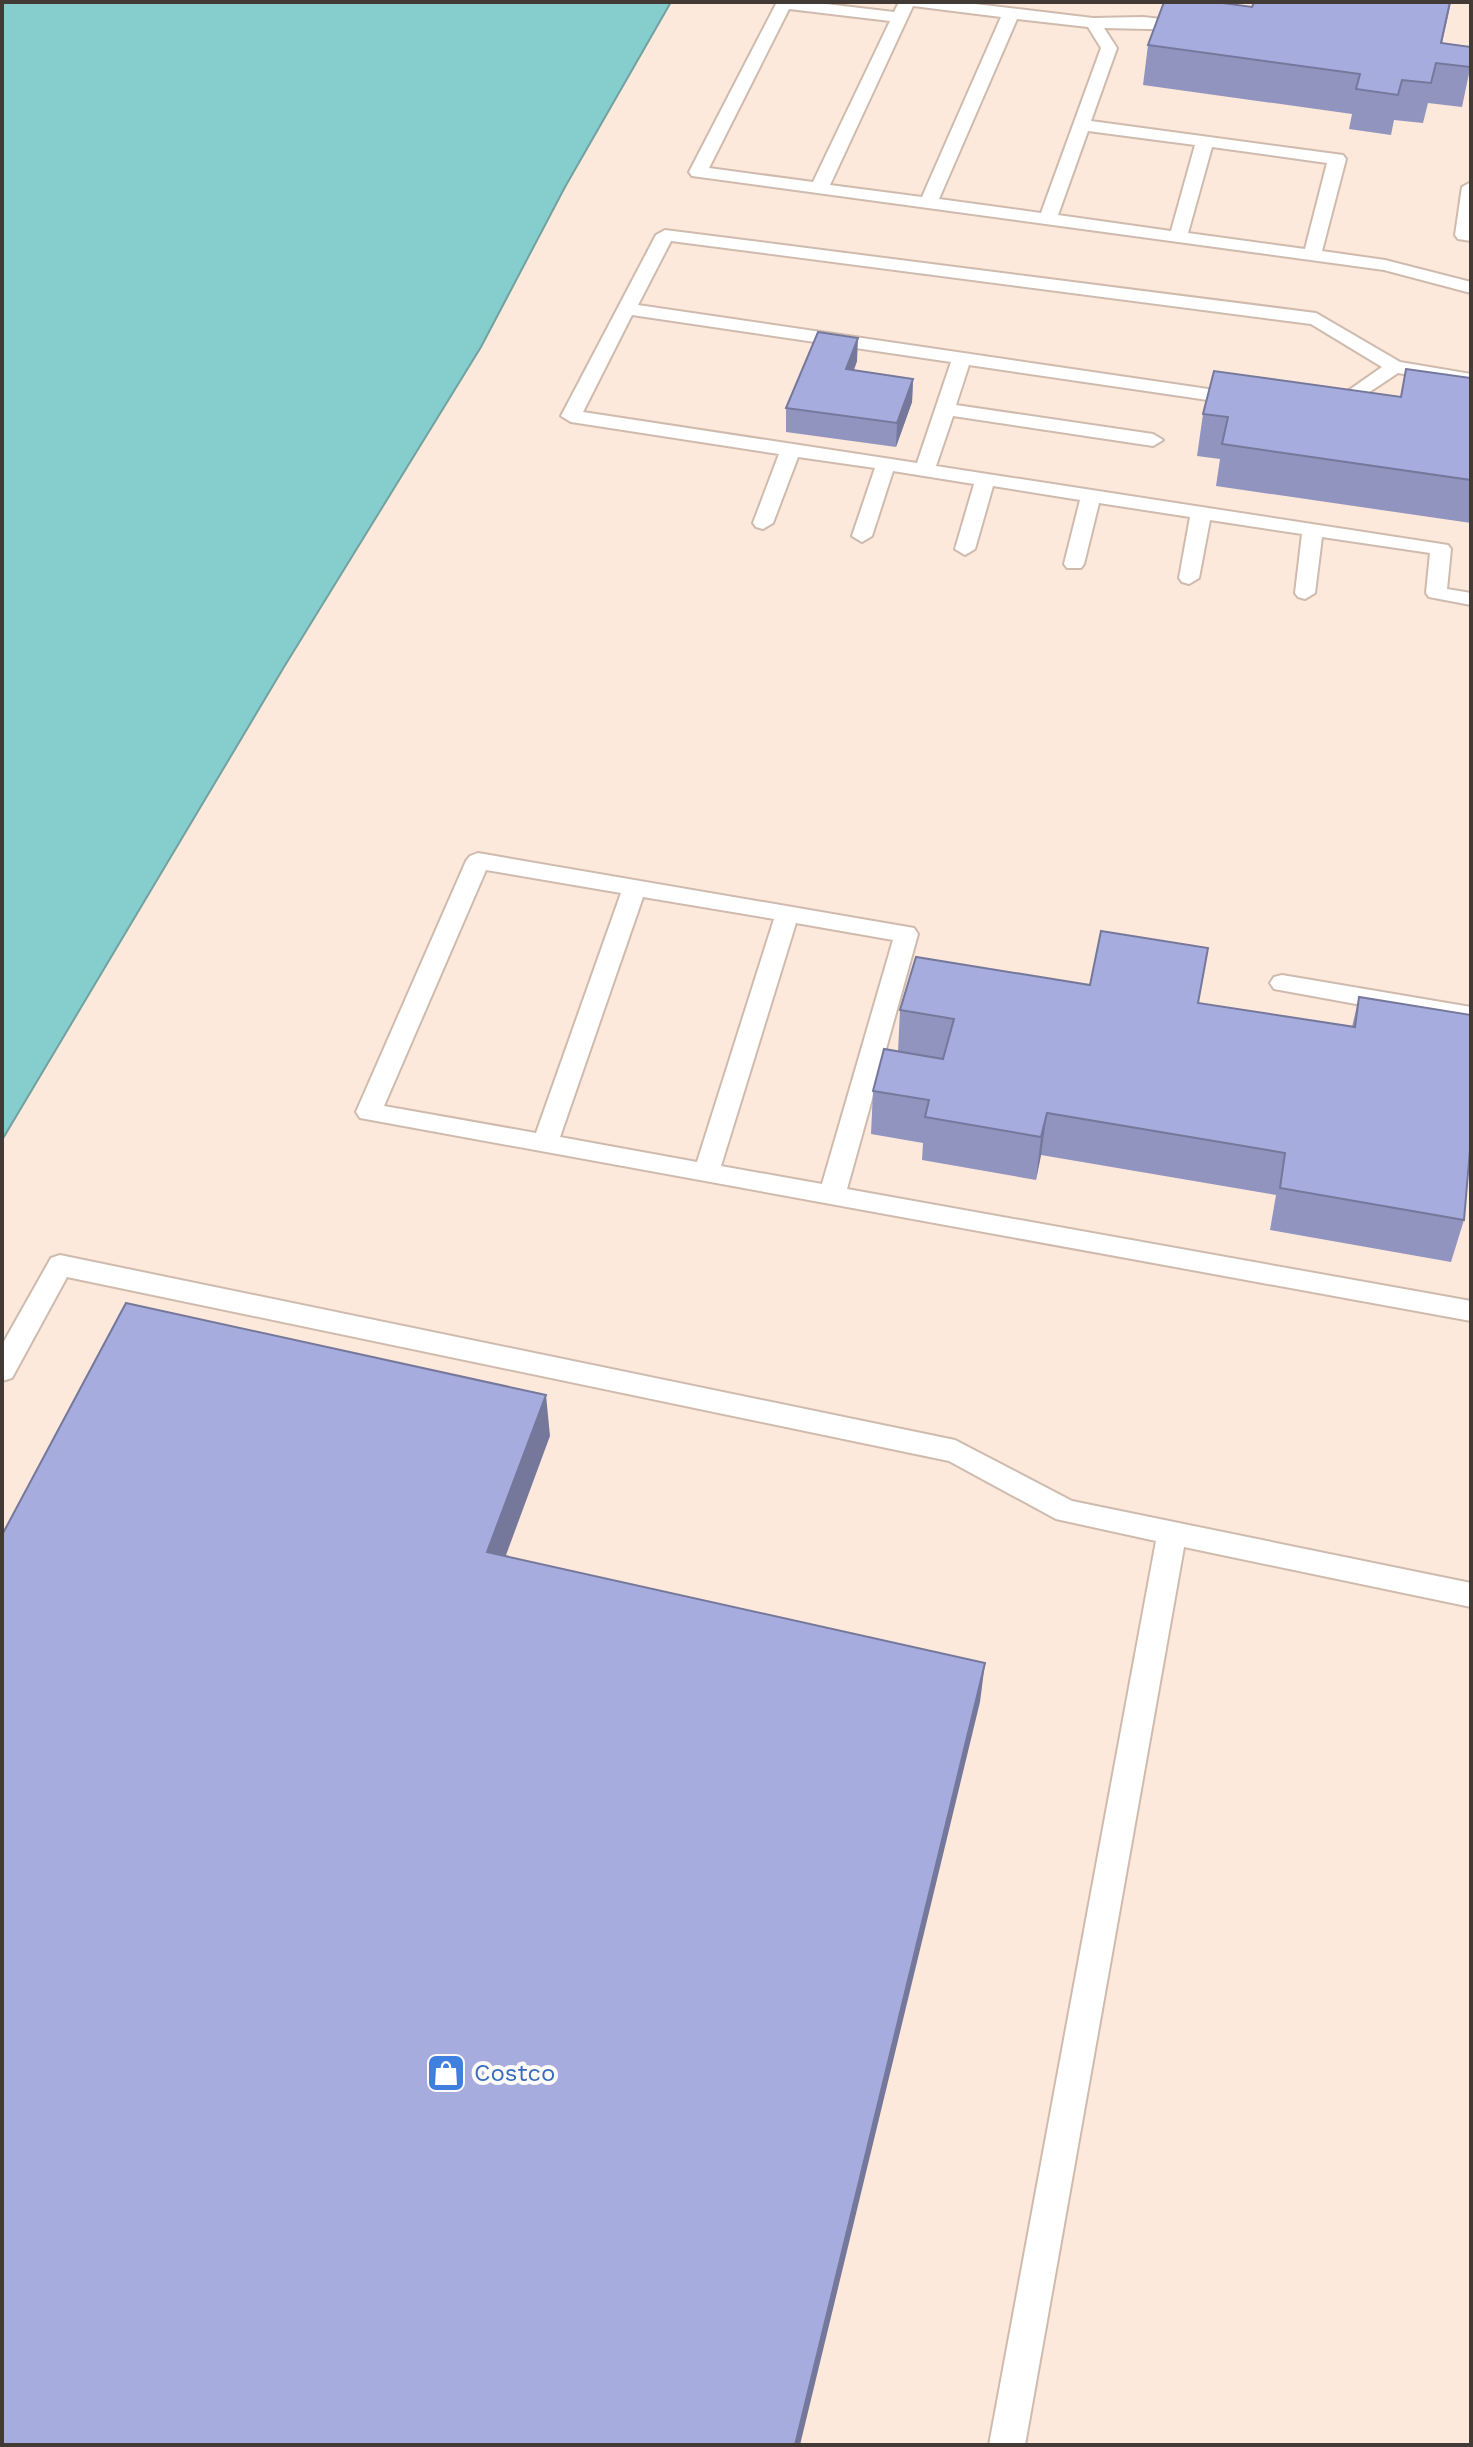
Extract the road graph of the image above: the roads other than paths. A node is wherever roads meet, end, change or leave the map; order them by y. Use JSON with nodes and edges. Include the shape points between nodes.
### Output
{"nodes":[{"id":1,"x":918,"y":2,"type":"edge"},
{"id":2,"x":1194,"y":2,"type":"edge"},
{"id":3,"x":785,"y":3,"type":"edge"},
{"id":4,"x":903,"y":10,"type":"edge"},
{"id":5,"x":1011,"y":13,"type":"junction"},
{"id":6,"x":1093,"y":23,"type":"junction"},
{"id":7,"x":1082,"y":125,"type":"junction"},
{"id":8,"x":1205,"y":141,"type":"junction"},
{"id":9,"x":1471,"y":187,"type":"edge"},
{"id":10,"x":819,"y":189,"type":"junction"},
{"id":11,"x":928,"y":204,"type":"junction"},
{"id":12,"x":1048,"y":219,"type":"junction"},
{"id":13,"x":1471,"y":236,"type":"edge"},
{"id":14,"x":1178,"y":237,"type":"junction"},
{"id":15,"x":1312,"y":255,"type":"junction"},
{"id":16,"x":1471,"y":288,"type":"edge"},
{"id":17,"x":626,"y":309,"type":"junction"},
{"id":18,"x":962,"y":358,"type":"junction"},
{"id":19,"x":1395,"y":367,"type":"junction"},
{"id":20,"x":1471,"y":380,"type":"edge"},
{"id":21,"x":1269,"y":403,"type":"edge"},
{"id":22,"x":945,"y":409,"type":"junction"},
{"id":23,"x":1315,"y":410,"type":"edge"},
{"id":24,"x":1153,"y":440,"type":"dead end"},
{"id":25,"x":791,"y":449,"type":"junction"},
{"id":26,"x":886,"y":464,"type":"junction"},
{"id":27,"x":925,"y":470,"type":"junction"},
{"id":28,"x":985,"y":479,"type":"junction"},
{"id":29,"x":1091,"y":495,"type":"junction"},
{"id":30,"x":1201,"y":513,"type":"junction"},
{"id":31,"x":763,"y":523,"type":"dead end"},
{"id":32,"x":1313,"y":530,"type":"junction"},
{"id":33,"x":862,"y":536,"type":"dead end"},
{"id":34,"x":965,"y":549,"type":"dead end"},
{"id":35,"x":1074,"y":564,"type":"dead end"},
{"id":36,"x":1189,"y":578,"type":"dead end"},
{"id":37,"x":1305,"y":593,"type":"dead end"},
{"id":38,"x":1471,"y":599,"type":"edge"},
{"id":39,"x":635,"y":888,"type":"junction"},
{"id":40,"x":787,"y":915,"type":"junction"},
{"id":41,"x":1282,"y":983,"type":"dead end"},
{"id":42,"x":1471,"y":1016,"type":"edge"},
{"id":43,"x":545,"y":1143,"type":"junction"},
{"id":44,"x":706,"y":1173,"type":"junction"},
{"id":45,"x":832,"y":1196,"type":"junction"},
{"id":46,"x":1471,"y":1311,"type":"edge"},
{"id":47,"x":2,"y":1370,"type":"edge"},
{"id":48,"x":1172,"y":1532,"type":"junction"},
{"id":49,"x":1471,"y":1595,"type":"edge"},
{"id":50,"x":1007,"y":2445,"type":"edge"}],
"edges":[{"from":1,"to":5,"type":"lane"},
{"from":2,"to":6,"type":"lane","via":[[1186,27]]},
{"from":3,"to":4,"type":"lane"},
{"from":3,"to":10,"type":"lane","via":[[698,172]]},
{"from":4,"to":10,"type":"lane"},
{"from":5,"to":6,"type":"lane"},
{"from":5,"to":11,"type":"lane"},
{"from":6,"to":7,"type":"lane","via":[[1109,48]]},
{"from":7,"to":8,"type":"lane"},
{"from":7,"to":12,"type":"lane"},
{"from":8,"to":14,"type":"lane"},
{"from":8,"to":15,"type":"lane","via":[[1337,159]]},
{"from":9,"to":13,"type":"lane","via":[[1464,235]]},
{"from":10,"to":11,"type":"lane"},
{"from":11,"to":12,"type":"lane"},
{"from":12,"to":14,"type":"lane"},
{"from":14,"to":15,"type":"lane"},
{"from":15,"to":16,"type":"lane","via":[[1385,265]]},
{"from":17,"to":18,"type":"lane"},
{"from":17,"to":19,"type":"lane","via":[[665,235],[1316,319]]},
{"from":17,"to":25,"type":"lane","via":[[571,416]]},
{"from":18,"to":21,"type":"lane"},
{"from":18,"to":22,"type":"lane"},
{"from":19,"to":20,"type":"lane"},
{"from":19,"to":23,"type":"lane","via":[[1330,412]]},
{"from":22,"to":24,"type":"lane"},
{"from":22,"to":27,"type":"lane"},
{"from":25,"to":26,"type":"lane"},
{"from":25,"to":31,"type":"lane"},
{"from":26,"to":27,"type":"lane"},
{"from":26,"to":33,"type":"lane"},
{"from":27,"to":28,"type":"lane"},
{"from":28,"to":29,"type":"lane"},
{"from":28,"to":34,"type":"lane"},
{"from":29,"to":30,"type":"lane"},
{"from":29,"to":35,"type":"lane"},
{"from":30,"to":32,"type":"lane"},
{"from":30,"to":36,"type":"lane"},
{"from":32,"to":37,"type":"lane"},
{"from":32,"to":38,"type":"lane","via":[[1441,549],[1436,593]]},
{"from":39,"to":40,"type":"lane"},
{"from":39,"to":43,"type":"lane"},
{"from":39,"to":43,"type":"lane","via":[[478,861],[369,1112]]},
{"from":40,"to":44,"type":"lane"},
{"from":40,"to":45,"type":"lane","via":[[906,934]]},
{"from":41,"to":42,"type":"lane"},
{"from":43,"to":44,"type":"lane"},
{"from":44,"to":45,"type":"lane"},
{"from":45,"to":46,"type":"lane"},
{"from":47,"to":48,"type":"lane","via":[[60,1265],[955,1451],[1066,1511]]},
{"from":48,"to":49,"type":"lane"},
{"from":48,"to":50,"type":"lane"}]}
